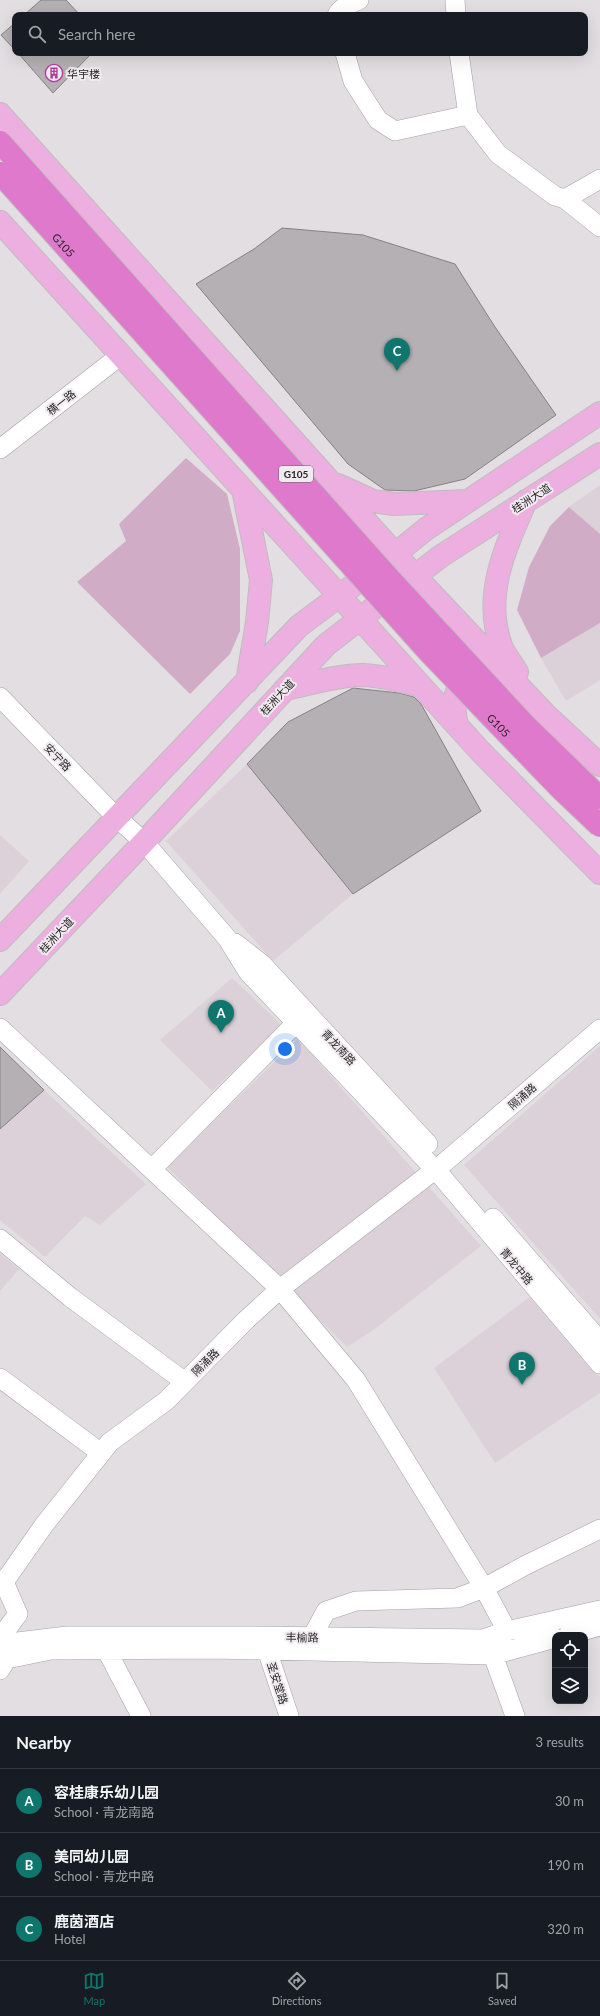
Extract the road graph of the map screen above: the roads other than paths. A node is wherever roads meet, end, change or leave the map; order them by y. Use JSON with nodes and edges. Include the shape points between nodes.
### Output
{"nodes":[{"id":1,"x":359,"y":0,"type":"edge"},
{"id":2,"x":455,"y":0,"type":"edge"},
{"id":3,"x":338,"y":12,"type":"edge"},
{"id":4,"x":456,"y":12,"type":"edge"},
{"id":5,"x":346,"y":56,"type":"edge"},
{"id":6,"x":459,"y":56,"type":"edge"},
{"id":7,"x":0,"y":114,"type":"edge"},
{"id":8,"x":468,"y":115,"type":"junction"},
{"id":9,"x":0,"y":142,"type":"edge"},
{"id":10,"x":0,"y":173,"type":"edge"},
{"id":11,"x":600,"y":179,"type":"edge"},
{"id":12,"x":564,"y":198,"type":"junction"},
{"id":13,"x":0,"y":222,"type":"edge"},
{"id":14,"x":600,"y":227,"type":"edge"},
{"id":15,"x":121,"y":355,"type":"junction"},
{"id":16,"x":600,"y":413,"type":"edge"},
{"id":17,"x":0,"y":449,"type":"edge"},
{"id":18,"x":600,"y":454,"type":"edge"},
{"id":19,"x":327,"y":478,"type":"junction"},
{"id":20,"x":243,"y":489,"type":"junction"},
{"id":21,"x":467,"y":501,"type":"junction"},
{"id":22,"x":526,"y":501,"type":"junction"},
{"id":23,"x":279,"y":529,"type":"junction"},
{"id":24,"x":395,"y":554,"type":"junction"},
{"id":25,"x":415,"y":576,"type":"junction"},
{"id":26,"x":340,"y":595,"type":"junction"},
{"id":27,"x":359,"y":618,"type":"junction"},
{"id":28,"x":504,"y":671,"type":"junction"},
{"id":29,"x":246,"y":682,"type":"junction"},
{"id":30,"x":421,"y":686,"type":"junction"},
{"id":31,"x":284,"y":689,"type":"junction"},
{"id":32,"x":0,"y":697,"type":"edge"},
{"id":33,"x":545,"y":714,"type":"junction"},
{"id":34,"x":456,"y":725,"type":"junction"},
{"id":35,"x":600,"y":766,"type":"edge"},
{"id":36,"x":600,"y":798,"type":"edge"},
{"id":37,"x":116,"y":817,"type":"junction"},
{"id":38,"x":600,"y":826,"type":"edge"},
{"id":39,"x":144,"y":842,"type":"junction"},
{"id":40,"x":600,"y":873,"type":"edge"},
{"id":41,"x":227,"y":938,"type":"junction"},
{"id":42,"x":0,"y":940,"type":"edge"},
{"id":43,"x":0,"y":994,"type":"edge"},
{"id":44,"x":296,"y":1023,"type":"junction"},
{"id":45,"x":0,"y":1028,"type":"edge"},
{"id":46,"x":600,"y":1030,"type":"edge"},
{"id":47,"x":439,"y":1166,"type":"junction"},
{"id":48,"x":152,"y":1169,"type":"junction"},
{"id":49,"x":0,"y":1239,"type":"edge"},
{"id":50,"x":280,"y":1289,"type":"junction"},
{"id":51,"x":600,"y":1341,"type":"edge"},
{"id":52,"x":600,"y":1364,"type":"edge"},
{"id":53,"x":0,"y":1378,"type":"edge"},
{"id":54,"x":185,"y":1382,"type":"junction"},
{"id":55,"x":101,"y":1453,"type":"junction"},
{"id":56,"x":600,"y":1529,"type":"edge"},
{"id":57,"x":2,"y":1581,"type":"edge"},
{"id":58,"x":484,"y":1588,"type":"junction"},
{"id":59,"x":600,"y":1610,"type":"edge"},
{"id":60,"x":600,"y":1626,"type":"edge"},
{"id":61,"x":507,"y":1631,"type":"junction"},
{"id":62,"x":579,"y":1632,"type":"edge"},
{"id":63,"x":312,"y":1637,"type":"junction"},
{"id":64,"x":0,"y":1638,"type":"edge"},
{"id":65,"x":552,"y":1639,"type":"edge"},
{"id":66,"x":0,"y":1644,"type":"edge"},
{"id":67,"x":106,"y":1649,"type":"junction"},
{"id":68,"x":267,"y":1650,"type":"junction"},
{"id":69,"x":493,"y":1655,"type":"junction"},
{"id":70,"x":0,"y":1670,"type":"edge"},
{"id":71,"x":141,"y":1716,"type":"edge"},
{"id":72,"x":289,"y":1716,"type":"edge"},
{"id":73,"x":515,"y":1716,"type":"edge"}],
"edges":[{"from":1,"to":3,"type":"street"},
{"from":2,"to":4,"type":"street"},
{"from":5,"to":8,"type":"street","via":[[353,81],[378,120],[395,131]]},
{"from":6,"to":8,"type":"street"},
{"from":7,"to":19,"type":"main road"},
{"from":8,"to":12,"type":"street","via":[[498,154],[555,196]]},
{"from":9,"to":36,"type":"highway","number":"G105","bridge":true,"via":[[388,577],[526,725]]},
{"from":10,"to":38,"type":"highway","name":"G105","number":"G105","bridge":true,"via":[[428,651]]},
{"from":11,"to":12,"type":"street"},
{"from":12,"to":14,"type":"street"},
{"from":13,"to":15,"type":"main road"},
{"from":15,"to":17,"type":"street","name":"横一路"},
{"from":15,"to":20,"type":"main road"},
{"from":16,"to":21,"type":"main road"},
{"from":18,"to":22,"type":"main road","name":"桂洲大道"},
{"from":19,"to":21,"type":"main road","via":[[373,501],[394,504]]},
{"from":19,"to":23,"type":"main road","via":[[324,510],[318,520],[299,530]]},
{"from":19,"to":24,"type":"main road"},
{"from":20,"to":23,"type":"main road"},
{"from":20,"to":29,"type":"main road","via":[[261,580],[257,622]]},
{"from":21,"to":24,"type":"main road","via":[[426,528]]},
{"from":22,"to":25,"type":"main road","name":"桂洲大道"},
{"from":22,"to":33,"type":"main road","via":[[497,574],[493,617],[503,649]]},
{"from":23,"to":26,"type":"main road"},
{"from":24,"to":25,"type":"main road"},
{"from":24,"to":26,"type":"main road"},
{"from":25,"to":27,"type":"main road","name":"桂洲大道"},
{"from":25,"to":28,"type":"main road"},
{"from":26,"to":27,"type":"main road"},
{"from":26,"to":29,"type":"main road","via":[[299,626]]},
{"from":27,"to":30,"type":"main road"},
{"from":27,"to":31,"type":"main road","name":"桂洲大道","via":[[326,644]]},
{"from":28,"to":33,"type":"main road"},
{"from":28,"to":34,"type":"main road","via":[[485,671],[460,685],[454,698]]},
{"from":29,"to":37,"type":"main road"},
{"from":30,"to":31,"type":"main road","via":[[390,678],[362,675]]},
{"from":30,"to":34,"type":"main road"},
{"from":31,"to":39,"type":"main road","name":"桂洲大道"},
{"from":32,"to":37,"type":"street","name":"安宁路"},
{"from":33,"to":35,"type":"main road"},
{"from":34,"to":40,"type":"main road"},
{"from":37,"to":39,"type":"street","name":"青龙南路"},
{"from":37,"to":42,"type":"main road"},
{"from":39,"to":41,"type":"street","name":"青龙南路"},
{"from":39,"to":43,"type":"main road","name":"桂洲大道"},
{"from":41,"to":44,"type":"street","name":"青龙南路","via":[[248,972]]},
{"from":41,"to":47,"type":"street","name":"青龙南路","via":[[262,964]]},
{"from":44,"to":47,"type":"street","name":"青龙南路"},
{"from":44,"to":48,"type":"street"},
{"from":45,"to":48,"type":"street"},
{"from":46,"to":47,"type":"street","name":"隔涌路"},
{"from":47,"to":50,"type":"street","name":"隔涌路"},
{"from":47,"to":51,"type":"street","name":"青龙中路"},
{"from":47,"to":52,"type":"street","name":"青龙中路"},
{"from":48,"to":50,"type":"street"},
{"from":49,"to":54,"type":"street","via":[[70,1297]]},
{"from":50,"to":54,"type":"street","name":"隔涌路"},
{"from":50,"to":58,"type":"street","via":[[356,1380]]},
{"from":53,"to":55,"type":"street"},
{"from":54,"to":55,"type":"street","name":"隔涌路","via":[[166,1401],[110,1442]]},
{"from":55,"to":57,"type":"street","name":"隔涌路"},
{"from":56,"to":58,"type":"street"},
{"from":57,"to":64,"type":"street","via":[[18,1614]]},
{"from":58,"to":61,"type":"street"},
{"from":58,"to":63,"type":"street","via":[[457,1598],[356,1600],[326,1611]]},
{"from":59,"to":61,"type":"street","name":"丰榆路"},
{"from":60,"to":62,"type":"street"},
{"from":61,"to":63,"type":"street","name":"丰榆路","via":[[483,1639]]},
{"from":61,"to":69,"type":"street"},
{"from":63,"to":66,"type":"street","name":"丰榆路","via":[[67,1636]]},
{"from":65,"to":69,"type":"street","name":"丰榆路"},
{"from":67,"to":68,"type":"street","name":"丰榆路"},
{"from":67,"to":70,"type":"street","name":"丰榆路","via":[[51,1650],[7,1659]]},
{"from":67,"to":71,"type":"street"},
{"from":68,"to":69,"type":"street","name":"丰榆路"},
{"from":68,"to":72,"type":"street","name":"圣安堂路"},
{"from":69,"to":73,"type":"street"}]}
